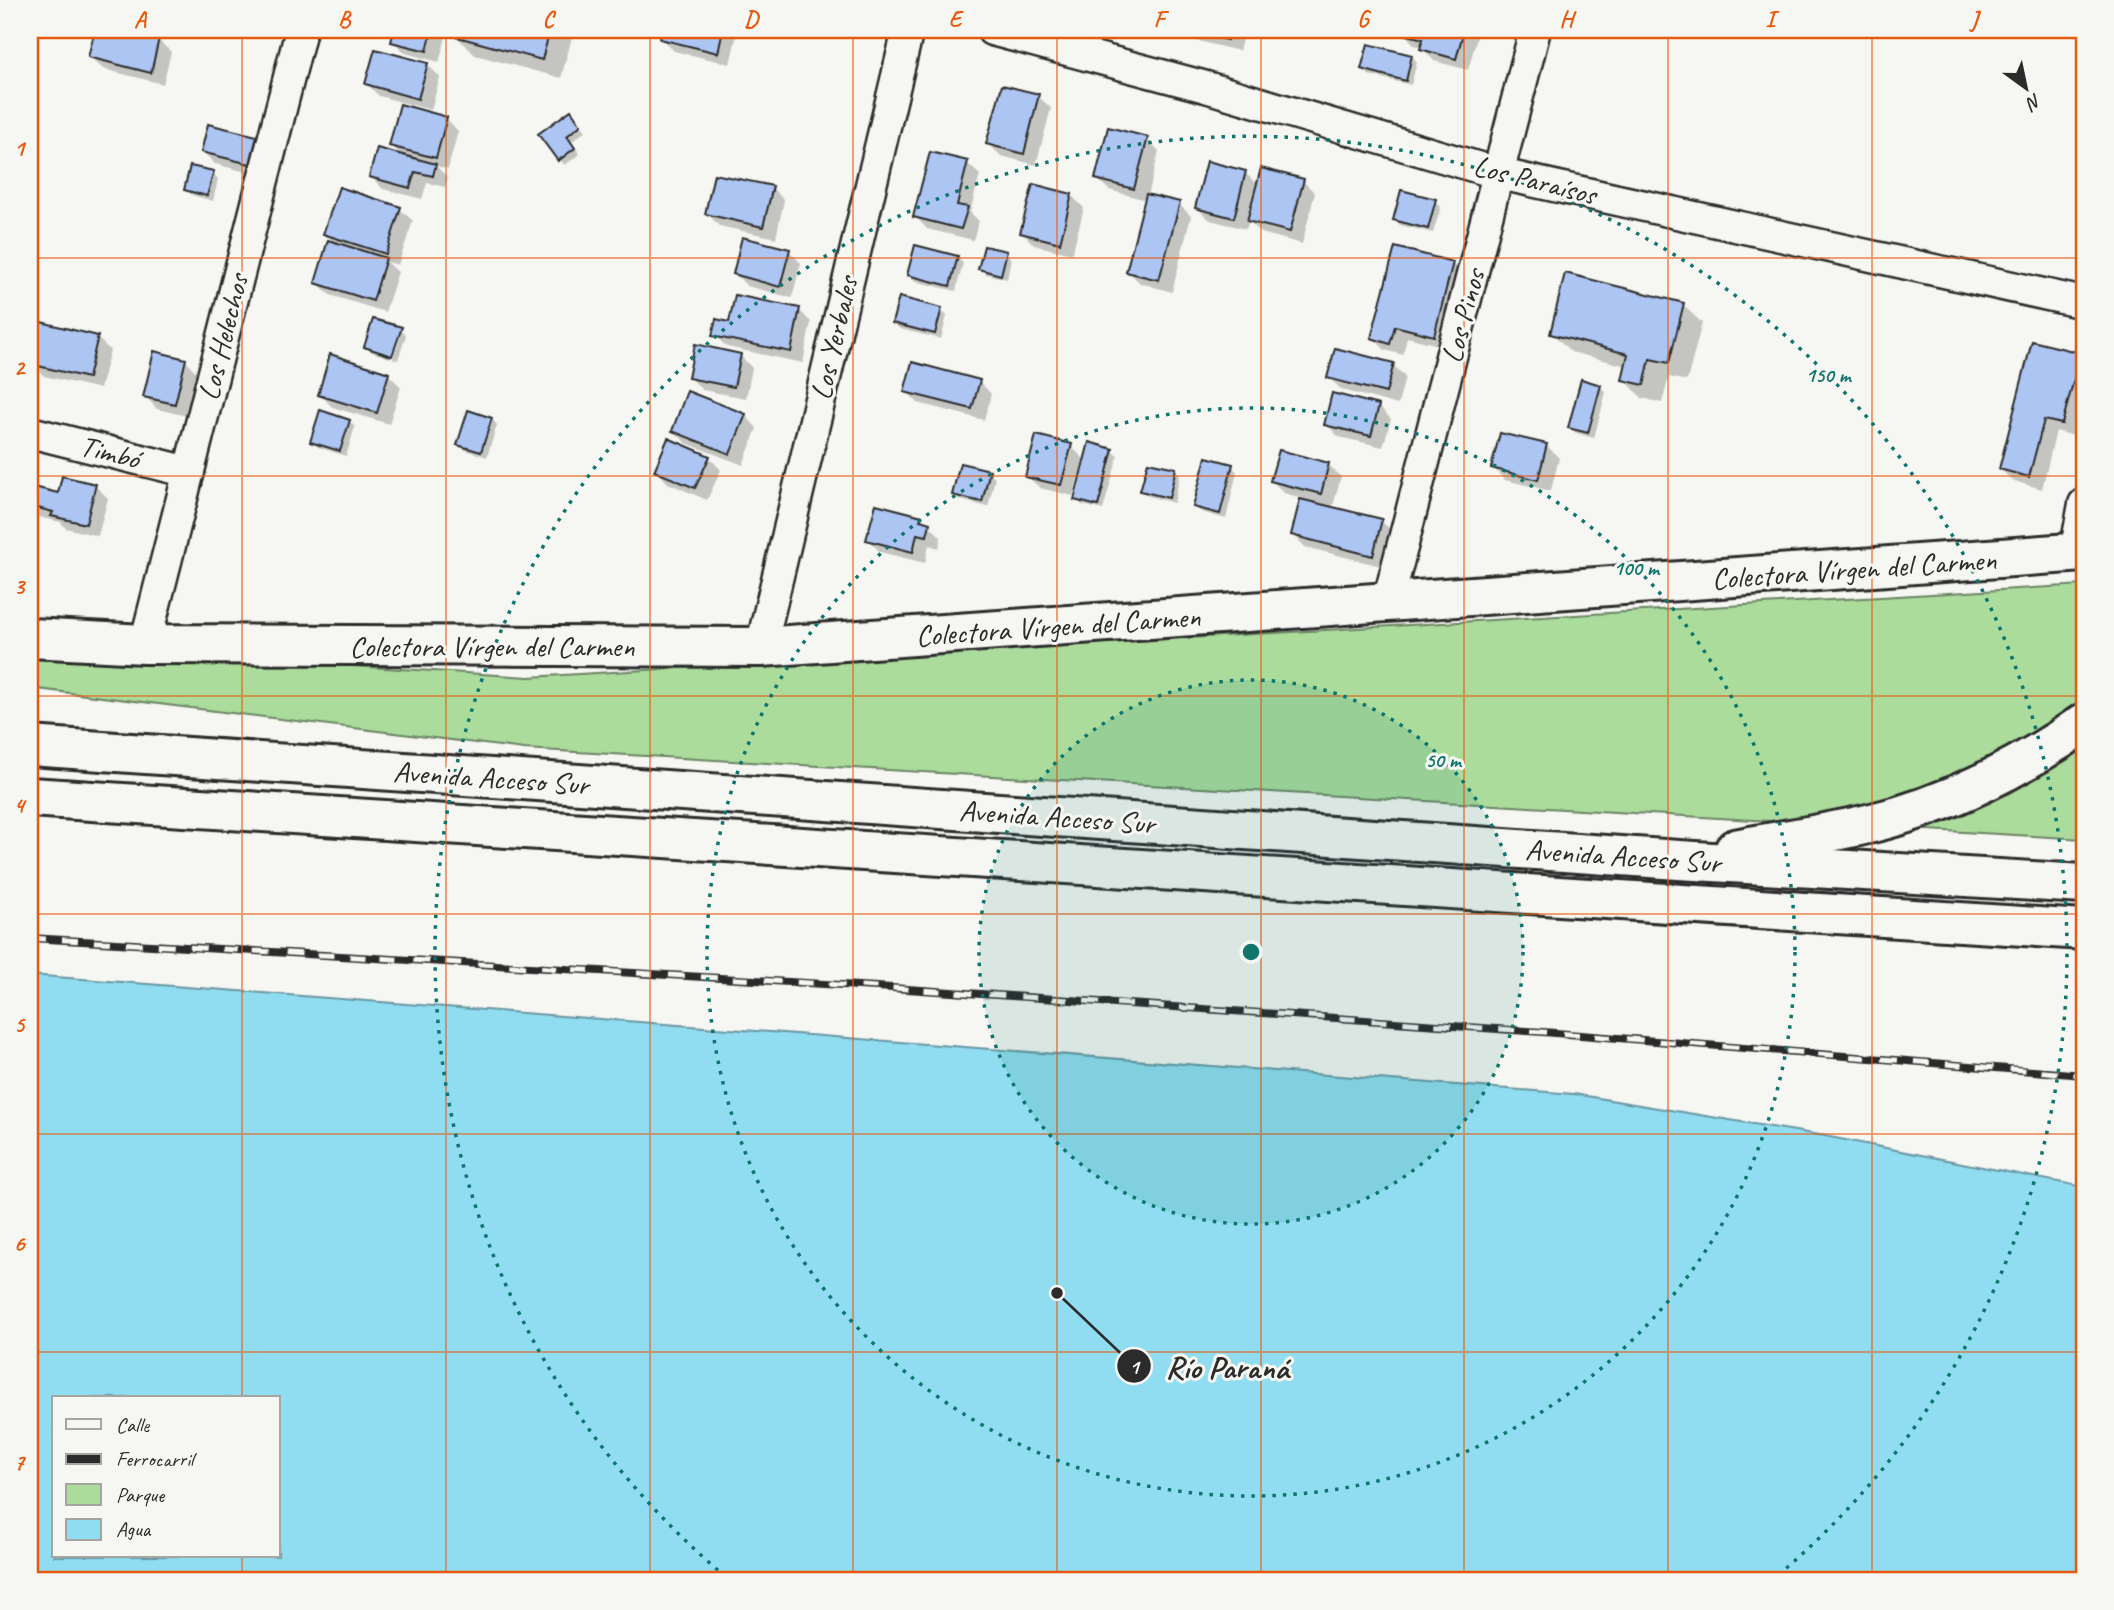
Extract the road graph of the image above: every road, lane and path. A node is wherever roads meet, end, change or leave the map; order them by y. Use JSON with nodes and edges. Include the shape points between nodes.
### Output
{"nodes":[{"id":1,"x":301,"y":30,"type":"edge"},
{"id":2,"x":908,"y":30,"type":"edge"},
{"id":3,"x":992,"y":30,"type":"edge"},
{"id":4,"x":1535,"y":30,"type":"edge"},
{"id":5,"x":1500,"y":174,"type":"junction"},
{"id":6,"x":2084,"y":303,"type":"edge"},
{"id":7,"x":30,"y":432,"type":"edge"},
{"id":8,"x":189,"y":472,"type":"junction"},
{"id":9,"x":2084,"y":504,"type":"edge"},
{"id":10,"x":2080,"y":553,"type":"edge"},
{"id":11,"x":1388,"y":602,"type":"junction"},
{"id":12,"x":30,"y":638,"type":"edge"},
{"id":13,"x":145,"y":644,"type":"junction"},
{"id":14,"x":761,"y":647,"type":"junction"},
{"id":15,"x":2084,"y":723,"type":"edge"},
{"id":16,"x":30,"y":746,"type":"edge"},
{"id":17,"x":30,"y":797,"type":"edge"},
{"id":18,"x":1679,"y":860,"type":"junction"},
{"id":19,"x":2084,"y":884,"type":"edge"},
{"id":20,"x":2084,"y":930,"type":"edge"}],
"edges":[{"from":1,"to":8,"type":"street","name":"Los Helechos"},
{"from":2,"to":14,"type":"street","name":"Los Yerbales"},
{"from":3,"to":5,"type":"street","name":"Los Paraísos"},
{"from":4,"to":5,"type":"street","name":"Los Pinos"},
{"from":5,"to":6,"type":"street","name":"Los Paraísos"},
{"from":5,"to":11,"type":"street","name":"Los Pinos"},
{"from":7,"to":8,"type":"street","name":"Timbó"},
{"from":8,"to":13,"type":"street","name":"Los Helechos"},
{"from":9,"to":10,"type":"street"},
{"from":10,"to":11,"type":"main road","name":"Colectora Vírgen del Carmen"},
{"from":11,"to":14,"type":"main road","name":"Colectora Vírgen del Carmen"},
{"from":12,"to":13,"type":"main road","name":"Colectora Vírgen del Carmen"},
{"from":13,"to":14,"type":"main road","name":"Colectora Vírgen del Carmen"},
{"from":15,"to":18,"type":"main road","via":[[2053,745],[1967,790],[1874,823]]},
{"from":16,"to":18,"type":"main road","name":"Avenida Acceso Sur"},
{"from":17,"to":20,"type":"main road","name":"Avenida Acceso Sur"},
{"from":18,"to":19,"type":"main road","name":"Avenida Acceso Sur"}]}
